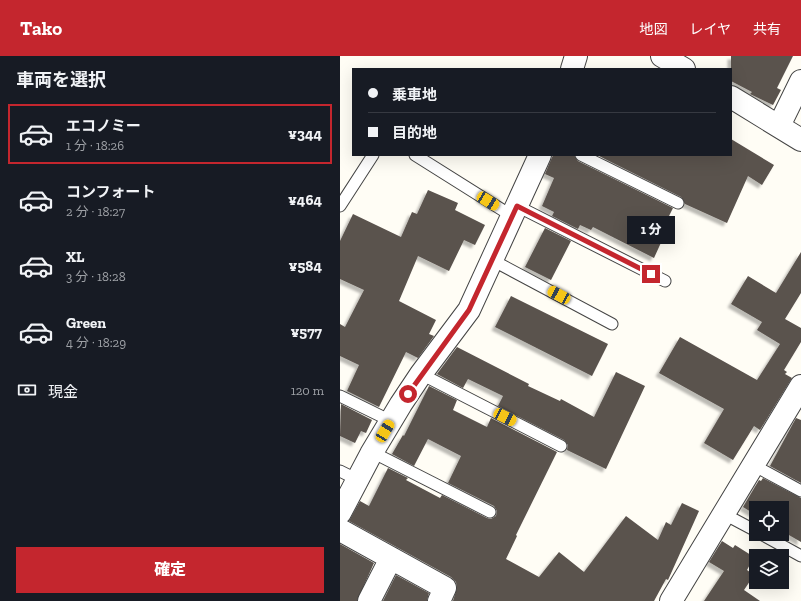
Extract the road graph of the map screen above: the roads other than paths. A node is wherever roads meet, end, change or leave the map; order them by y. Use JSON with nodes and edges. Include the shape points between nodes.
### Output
{"nodes":[{"id":1,"x":576,"y":56,"type":"edge"},
{"id":2,"x":662,"y":56,"type":"edge"},
{"id":3,"x":572,"y":68,"type":"edge"},
{"id":4,"x":682,"y":68,"type":"edge"},
{"id":5,"x":801,"y":82,"type":"edge"},
{"id":6,"x":732,"y":98,"type":"edge"},
{"id":7,"x":779,"y":126,"type":"junction"},
{"id":8,"x":801,"y":140,"type":"edge"},
{"id":9,"x":372,"y":156,"type":"edge"},
{"id":10,"x":417,"y":156,"type":"edge"},
{"id":11,"x":540,"y":156,"type":"edge"},
{"id":12,"x":583,"y":156,"type":"edge"},
{"id":13,"x":678,"y":203,"type":"dead end"},
{"id":14,"x":340,"y":206,"type":"edge"},
{"id":15,"x":515,"y":211,"type":"junction"},
{"id":16,"x":492,"y":260,"type":"junction"},
{"id":17,"x":665,"y":281,"type":"dead end"},
{"id":18,"x":612,"y":324,"type":"dead end"},
{"id":19,"x":420,"y":374,"type":"junction"},
{"id":20,"x":799,"y":395,"type":"edge"},
{"id":21,"x":340,"y":396,"type":"edge"},
{"id":22,"x":391,"y":421,"type":"junction"},
{"id":23,"x":561,"y":446,"type":"dead end"},
{"id":24,"x":372,"y":452,"type":"junction"},
{"id":25,"x":753,"y":465,"type":"junction"},
{"id":26,"x":349,"y":475,"type":"edge"},
{"id":27,"x":801,"y":491,"type":"edge"},
{"id":28,"x":490,"y":512,"type":"dead end"},
{"id":29,"x":340,"y":513,"type":"edge"},
{"id":30,"x":724,"y":514,"type":"junction"},
{"id":31,"x":749,"y":527,"type":"edge"},
{"id":32,"x":340,"y":530,"type":"edge"},
{"id":33,"x":774,"y":541,"type":"edge"},
{"id":34,"x":801,"y":556,"type":"edge"},
{"id":35,"x":390,"y":558,"type":"junction"},
{"id":36,"x":369,"y":601,"type":"edge"},
{"id":37,"x":438,"y":601,"type":"edge"},
{"id":38,"x":671,"y":601,"type":"edge"}],
"edges":[{"from":1,"to":3,"type":"street"},
{"from":2,"to":4,"type":"street"},
{"from":5,"to":7,"type":"street"},
{"from":6,"to":7,"type":"street"},
{"from":7,"to":8,"type":"street"},
{"from":9,"to":14,"type":"lane"},
{"from":10,"to":15,"type":"lane"},
{"from":11,"to":15,"type":"street"},
{"from":12,"to":13,"type":"lane"},
{"from":15,"to":16,"type":"street"},
{"from":15,"to":17,"type":"lane"},
{"from":16,"to":18,"type":"lane"},
{"from":16,"to":19,"type":"street","via":[[469,310]]},
{"from":19,"to":22,"type":"street"},
{"from":19,"to":23,"type":"lane"},
{"from":20,"to":25,"type":"street"},
{"from":21,"to":22,"type":"lane"},
{"from":22,"to":24,"type":"street"},
{"from":24,"to":26,"type":"street"},
{"from":24,"to":28,"type":"lane"},
{"from":25,"to":27,"type":"lane"},
{"from":25,"to":30,"type":"street"},
{"from":26,"to":29,"type":"street"},
{"from":30,"to":31,"type":"lane"},
{"from":30,"to":38,"type":"street"},
{"from":32,"to":35,"type":"street"},
{"from":33,"to":34,"type":"lane"},
{"from":35,"to":36,"type":"street"},
{"from":35,"to":37,"type":"street","via":[[445,588]]}]}
